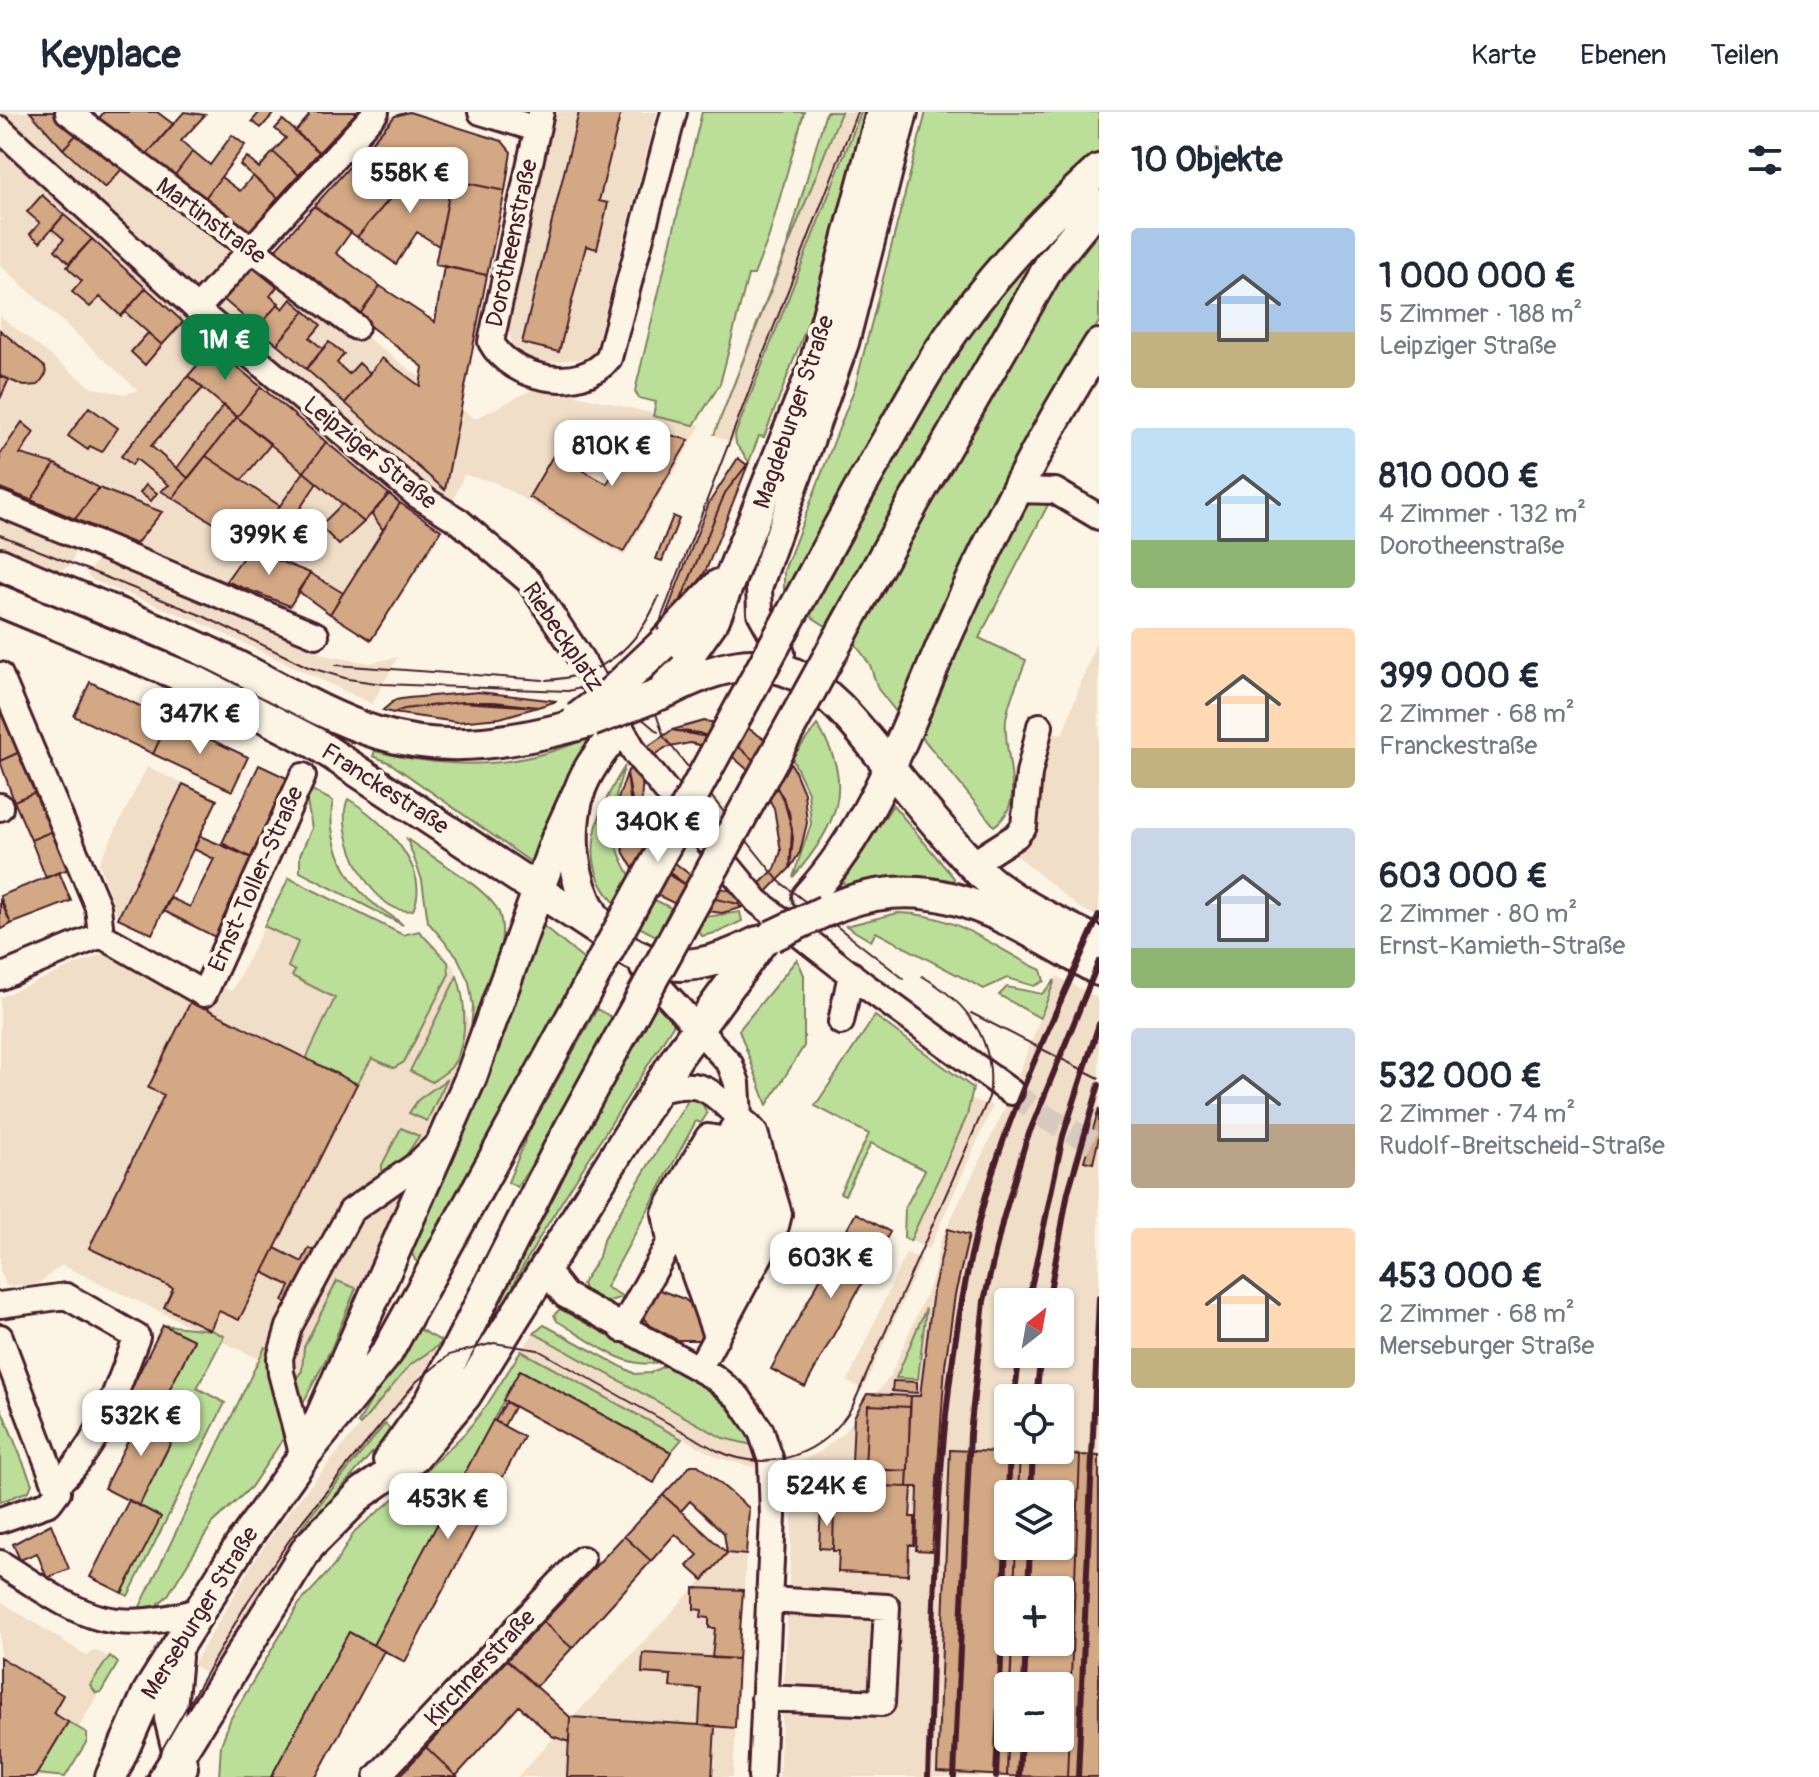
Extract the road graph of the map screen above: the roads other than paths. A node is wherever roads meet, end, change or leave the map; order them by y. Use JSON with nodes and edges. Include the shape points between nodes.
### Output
{"nodes":[{"id":1,"x":68,"y":112,"type":"edge"},
{"id":2,"x":376,"y":112,"type":"edge"},
{"id":3,"x":481,"y":112,"type":"edge"},
{"id":4,"x":674,"y":112,"type":"edge"},
{"id":5,"x":882,"y":112,"type":"edge"},
{"id":6,"x":905,"y":112,"type":"edge"},
{"id":7,"x":539,"y":120,"type":"edge"},
{"id":8,"x":0,"y":129,"type":"edge"},
{"id":9,"x":1099,"y":170,"type":"edge"},
{"id":10,"x":1099,"y":205,"type":"edge"},
{"id":11,"x":250,"y":250,"type":"junction"},
{"id":12,"x":201,"y":321,"type":"junction"},
{"id":13,"x":356,"y":327,"type":"dead end"},
{"id":14,"x":1099,"y":345,"type":"edge"},
{"id":15,"x":1015,"y":490,"type":"junction"},
{"id":16,"x":0,"y":504,"type":"edge"},
{"id":17,"x":1099,"y":517,"type":"edge"},
{"id":18,"x":459,"y":521,"type":"joint"},
{"id":19,"x":739,"y":563,"type":"junction"},
{"id":20,"x":0,"y":564,"type":"edge"},
{"id":21,"x":0,"y":601,"type":"edge"},
{"id":22,"x":316,"y":635,"type":"dead end"},
{"id":23,"x":797,"y":673,"type":"junction"},
{"id":24,"x":0,"y":675,"type":"edge"},
{"id":25,"x":658,"y":696,"type":"junction"},
{"id":26,"x":1040,"y":726,"type":"dead end"},
{"id":27,"x":583,"y":727,"type":"junction"},
{"id":28,"x":891,"y":768,"type":"junction"},
{"id":29,"x":303,"y":776,"type":"dead end"},
{"id":30,"x":578,"y":793,"type":"junction"},
{"id":31,"x":972,"y":864,"type":"junction"},
{"id":32,"x":538,"y":891,"type":"junction"},
{"id":33,"x":816,"y":904,"type":"junction"},
{"id":34,"x":101,"y":935,"type":"junction"},
{"id":35,"x":768,"y":937,"type":"junction"},
{"id":36,"x":1099,"y":943,"type":"edge"},
{"id":37,"x":624,"y":947,"type":"junction"},
{"id":38,"x":1099,"y":970,"type":"edge"},
{"id":39,"x":1,"y":972,"type":"edge"},
{"id":40,"x":851,"y":974,"type":"junction"},
{"id":41,"x":841,"y":1022,"type":"dead end"},
{"id":42,"x":697,"y":1028,"type":"junction"},
{"id":43,"x":655,"y":1091,"type":"junction"},
{"id":44,"x":1011,"y":1092,"type":"tunnel mouth"},
{"id":45,"x":728,"y":1135,"type":"junction"},
{"id":46,"x":443,"y":1139,"type":"junction"},
{"id":47,"x":705,"y":1179,"type":"junction"},
{"id":48,"x":691,"y":1204,"type":"junction"},
{"id":49,"x":674,"y":1234,"type":"junction"},
{"id":50,"x":549,"y":1264,"type":"junction"},
{"id":51,"x":755,"y":1265,"type":"junction"},
{"id":52,"x":742,"y":1289,"type":"junction"},
{"id":53,"x":0,"y":1305,"type":"edge"},
{"id":54,"x":729,"y":1312,"type":"junction"},
{"id":55,"x":622,"y":1329,"type":"junction"},
{"id":56,"x":716,"y":1336,"type":"junction"},
{"id":57,"x":0,"y":1337,"type":"edge"},
{"id":58,"x":700,"y":1367,"type":"junction"},
{"id":59,"x":303,"y":1457,"type":"junction"},
{"id":60,"x":362,"y":1493,"type":"junction"},
{"id":61,"x":53,"y":1494,"type":"junction"},
{"id":62,"x":0,"y":1520,"type":"edge"},
{"id":63,"x":582,"y":1559,"type":"dead end"},
{"id":64,"x":0,"y":1563,"type":"edge"},
{"id":65,"x":769,"y":1600,"type":"junction"},
{"id":66,"x":201,"y":1610,"type":"junction"},
{"id":67,"x":178,"y":1647,"type":"junction"},
{"id":68,"x":764,"y":1698,"type":"junction"},
{"id":69,"x":176,"y":1770,"type":"edge"},
{"id":70,"x":111,"y":1777,"type":"edge"},
{"id":71,"x":377,"y":1777,"type":"edge"},
{"id":72,"x":761,"y":1777,"type":"edge"}],
"edges":[{"from":1,"to":11,"type":"street","name":"Martinstraße"},
{"from":2,"to":11,"type":"street"},
{"from":3,"to":7,"type":"street"},
{"from":4,"to":7,"type":"street","name":"Dorotheenstraße","via":[[613,349],[603,366],[578,376],[539,377],[505,361],[491,342]]},
{"from":5,"to":19,"type":"main road","name":"Magdeburger Straße","via":[[814,368]]},
{"from":6,"to":23,"type":"street","name":"Magdeburger Straße","via":[[846,343],[759,588],[765,624]]},
{"from":8,"to":12,"type":"street","name":"Leipziger Straße","via":[[24,166]]},
{"from":9,"to":59,"type":"main road","bridge":true,"via":[[1043,223],[941,350],[864,481],[387,1353]]},
{"from":10,"to":60,"type":"main road","bridge":true,"via":[[1050,265],[911,507],[561,1145],[431,1401]]},
{"from":11,"to":12,"type":"street"},
{"from":11,"to":13,"type":"street","name":"Martinstraße"},
{"from":12,"to":18,"type":"street","name":"Leipziger Straße","via":[[417,495]]},
{"from":14,"to":15,"type":"main road"},
{"from":15,"to":17,"type":"street","via":[[1055,491]]},
{"from":15,"to":28,"type":"main road"},
{"from":16,"to":22,"type":"street"},
{"from":18,"to":40,"type":"street","name":"Riebeckplatz","via":[[529,581],[636,754],[757,901]]},
{"from":19,"to":25,"type":"main road","name":"Magdeburger Straße","via":[[703,639]]},
{"from":19,"to":27,"type":"main road","bridge":true},
{"from":20,"to":27,"type":"main road","name":"Franckestraße","via":[[206,651],[380,733],[438,744],[478,744]]},
{"from":21,"to":32,"type":"main road","name":"Franckestraße","via":[[197,682],[315,743]]},
{"from":23,"to":25,"type":"main road","via":[[740,665],[697,676]]},
{"from":23,"to":28,"type":"main road","via":[[848,714]]},
{"from":24,"to":34,"type":"street","via":[[98,907]]},
{"from":25,"to":27,"type":"main road","name":"Franckestraße","bridge":true},
{"from":26,"to":31,"type":"street","via":[[1024,826]]},
{"from":27,"to":30,"type":"main road"},
{"from":28,"to":31,"type":"main road"},
{"from":28,"to":33,"type":"main road"},
{"from":29,"to":34,"type":"street","name":"Ernst-Toller-Straße","via":[[204,994]]},
{"from":30,"to":32,"type":"main road"},
{"from":30,"to":37,"type":"main road","via":[[572,838],[576,879],[595,920]]},
{"from":31,"to":36,"type":"main road","via":[[1008,893]]},
{"from":32,"to":37,"type":"main road","name":"Franckestraße"},
{"from":32,"to":46,"type":"main road"},
{"from":33,"to":35,"type":"main road","bridge":true},
{"from":33,"to":38,"type":"main road","via":[[883,891],[938,893],[994,914]]},
{"from":34,"to":39,"type":"street"},
{"from":35,"to":37,"type":"main road","via":[[694,964],[659,961]]},
{"from":35,"to":42,"type":"main road"},
{"from":37,"to":42,"type":"street"},
{"from":40,"to":41,"type":"street"},
{"from":40,"to":44,"type":"street","name":"Riebeckplatz"},
{"from":42,"to":43,"type":"main road"},
{"from":42,"to":45,"type":"street","via":[[730,1064],[737,1083]]},
{"from":43,"to":45,"type":"street","via":[[695,1084],[708,1089]]},
{"from":43,"to":50,"type":"main road"},
{"from":45,"to":47,"type":"street"},
{"from":45,"to":49,"type":"street","via":[[708,1137],[665,1213]]},
{"from":45,"to":51,"type":"street"},
{"from":45,"to":51,"type":"street","via":[[755,1133],[779,1214]]},
{"from":46,"to":59,"type":"main road"},
{"from":46,"to":59,"type":"street","via":[[415,1166],[351,1211],[289,1327],[281,1373]]},
{"from":47,"to":48,"type":"street"},
{"from":47,"to":52,"type":"street"},
{"from":48,"to":49,"type":"street"},
{"from":48,"to":54,"type":"street"},
{"from":49,"to":55,"type":"street"},
{"from":49,"to":56,"type":"street"},
{"from":50,"to":55,"type":"street","via":[[551,1277],[565,1295]]},
{"from":50,"to":60,"type":"main road","via":[[438,1432],[415,1456]]},
{"from":51,"to":52,"type":"street"},
{"from":52,"to":54,"type":"street"},
{"from":53,"to":61,"type":"street","via":[[66,1296],[137,1337],[99,1433]]},
{"from":54,"to":56,"type":"street"},
{"from":55,"to":58,"type":"street"},
{"from":56,"to":58,"type":"street"},
{"from":57,"to":61,"type":"street"},
{"from":58,"to":65,"type":"street","via":[[738,1397],[768,1450],[773,1504]]},
{"from":59,"to":66,"type":"main road","name":"Merseburger Straße"},
{"from":60,"to":69,"type":"main road","via":[[332,1520],[288,1576]]},
{"from":61,"to":62,"type":"street"},
{"from":63,"to":71,"type":"street","name":"Kirchnerstraße"},
{"from":64,"to":66,"type":"street","via":[[77,1611],[104,1621],[146,1623]]},
{"from":65,"to":68,"type":"street"},
{"from":65,"to":68,"type":"street","via":[[887,1607],[882,1703]]},
{"from":66,"to":67,"type":"main road","name":"Merseburger Straße"},
{"from":67,"to":69,"type":"main road","via":[[170,1700]]},
{"from":67,"to":70,"type":"main road","name":"Merseburger Straße","via":[[148,1693]]},
{"from":68,"to":72,"type":"street"}]}
